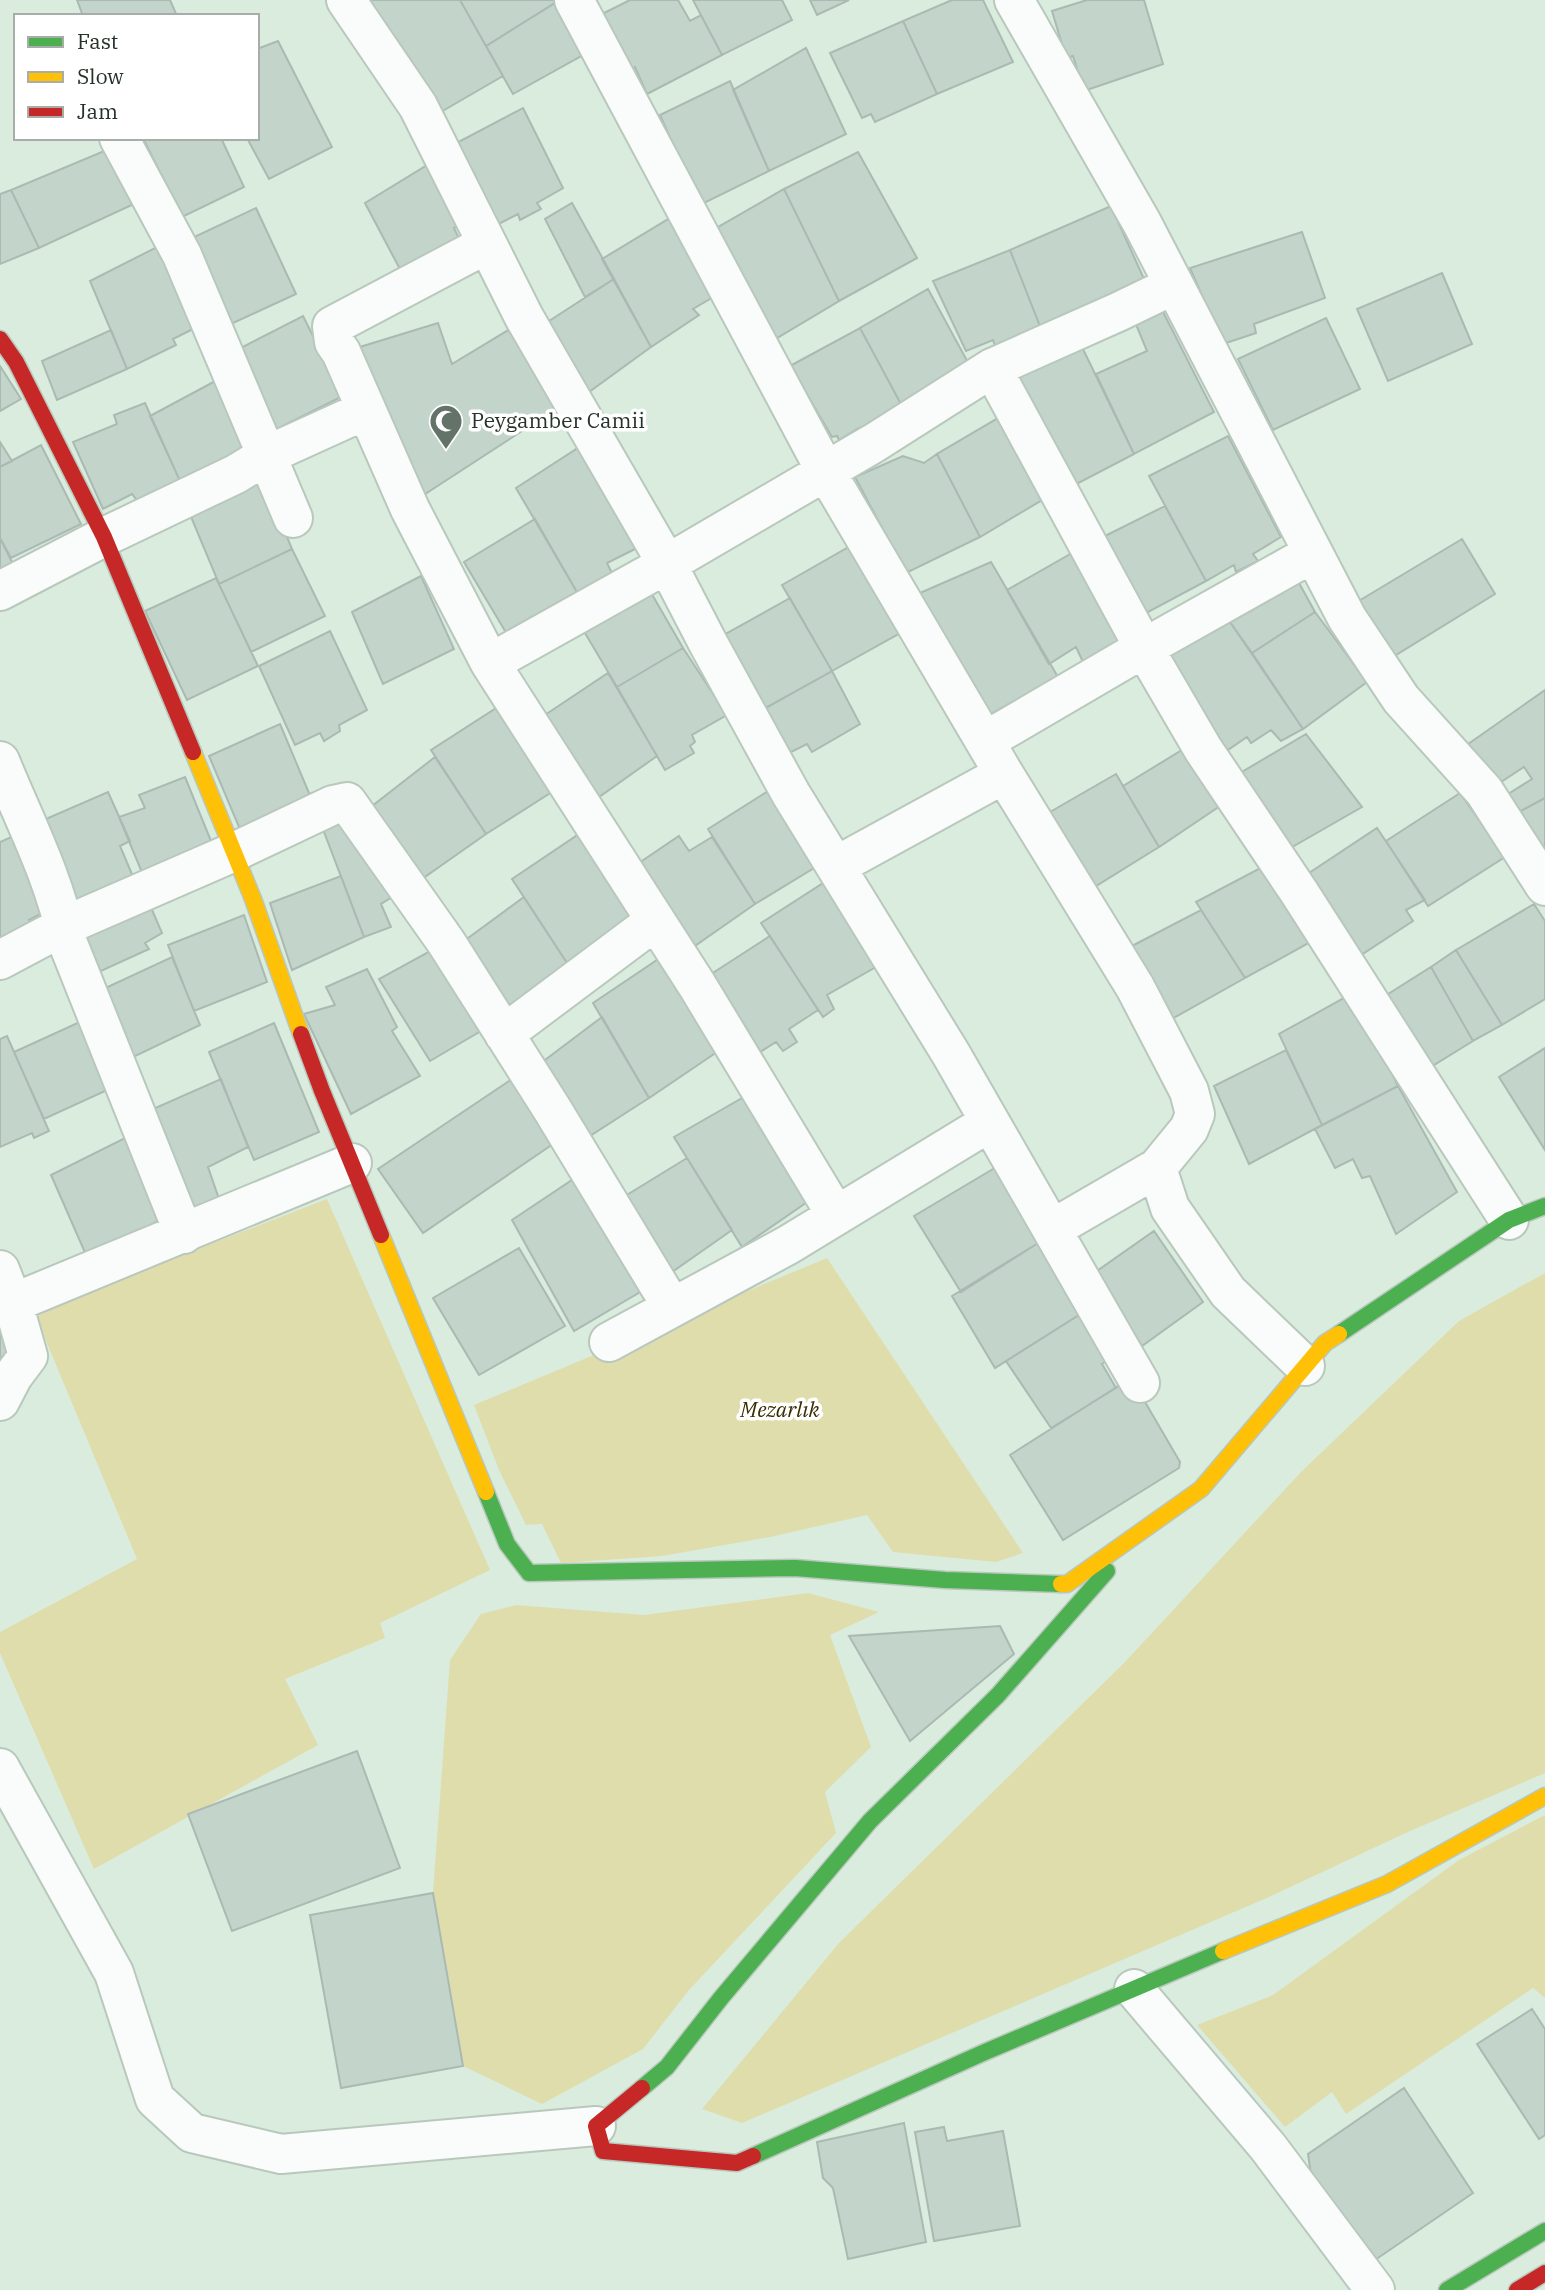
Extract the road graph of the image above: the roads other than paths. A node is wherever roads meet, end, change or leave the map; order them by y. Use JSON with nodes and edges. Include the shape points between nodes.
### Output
{"nodes":[{"id":1,"x":346,"y":0,"type":"edge"},
{"id":2,"x":574,"y":0,"type":"edge"},
{"id":3,"x":1014,"y":0,"type":"edge"},
{"id":4,"x":120,"y":140,"type":"edge"},
{"id":5,"x":487,"y":244,"type":"junction"},
{"id":6,"x":1174,"y":285,"type":"junction"},
{"id":7,"x":0,"y":339,"type":"edge"},
{"id":8,"x":992,"y":368,"type":"junction"},
{"id":9,"x":366,"y":410,"type":"junction"},
{"id":10,"x":267,"y":455,"type":"junction"},
{"id":11,"x":825,"y":470,"type":"junction"},
{"id":12,"x":293,"y":518,"type":"dead end"},
{"id":13,"x":104,"y":537,"type":"junction"},
{"id":14,"x":1313,"y":553,"type":"junction"},
{"id":15,"x":667,"y":564,"type":"junction"},
{"id":16,"x":0,"y":591,"type":"edge"},
{"id":17,"x":1144,"y":648,"type":"junction"},
{"id":18,"x":490,"y":663,"type":"junction"},
{"id":19,"x":985,"y":741,"type":"junction"},
{"id":20,"x":0,"y":761,"type":"edge"},
{"id":21,"x":1004,"y":774,"type":"junction"},
{"id":22,"x":234,"y":852,"type":"junction"},
{"id":23,"x":835,"y":866,"type":"junction"},
{"id":24,"x":1545,"y":886,"type":"edge"},
{"id":25,"x":655,"y":921,"type":"junction"},
{"id":26,"x":64,"y":926,"type":"junction"},
{"id":27,"x":0,"y":961,"type":"edge"},
{"id":28,"x":504,"y":1034,"type":"junction"},
{"id":29,"x":990,"y":1122,"type":"junction"},
{"id":30,"x":352,"y":1163,"type":"junction"},
{"id":31,"x":1157,"y":1168,"type":"junction"},
{"id":32,"x":1545,"y":1206,"type":"edge"},
{"id":33,"x":836,"y":1215,"type":"junction"},
{"id":34,"x":1509,"y":1220,"type":"junction"},
{"id":35,"x":1052,"y":1229,"type":"junction"},
{"id":36,"x":184,"y":1234,"type":"junction"},
{"id":37,"x":7,"y":1287,"type":"edge"},
{"id":38,"x":672,"y":1307,"type":"junction"},
{"id":39,"x":609,"y":1342,"type":"dead end"},
{"id":40,"x":1306,"y":1366,"type":"junction"},
{"id":41,"x":1140,"y":1383,"type":"dead end"},
{"id":42,"x":0,"y":1401,"type":"edge"},
{"id":43,"x":1144,"y":1529,"type":"junction"},
{"id":44,"x":0,"y":1768,"type":"edge"},
{"id":45,"x":1545,"y":1797,"type":"edge"},
{"id":46,"x":1134,"y":1989,"type":"junction"},
{"id":47,"x":596,"y":2126,"type":"junction"},
{"id":48,"x":1545,"y":2231,"type":"edge"},
{"id":49,"x":1545,"y":2273,"type":"edge"},
{"id":50,"x":1375,"y":2290,"type":"edge"},
{"id":51,"x":1447,"y":2290,"type":"edge"},
{"id":52,"x":1517,"y":2290,"type":"edge"}],
"edges":[{"from":1,"to":5,"type":"street","via":[[418,106]]},
{"from":2,"to":11,"type":"street"},
{"from":3,"to":6,"type":"street"},
{"from":4,"to":10,"type":"street","via":[[182,255]]},
{"from":5,"to":9,"type":"street","via":[[332,326],[334,342]]},
{"from":5,"to":15,"type":"street","via":[[524,317]]},
{"from":6,"to":8,"type":"street"},
{"from":6,"to":14,"type":"street"},
{"from":7,"to":13,"type":"street"},
{"from":8,"to":11,"type":"street"},
{"from":8,"to":17,"type":"street"},
{"from":9,"to":10,"type":"street"},
{"from":9,"to":18,"type":"street","via":[[410,509]]},
{"from":10,"to":12,"type":"street"},
{"from":10,"to":13,"type":"street"},
{"from":11,"to":15,"type":"street"},
{"from":11,"to":19,"type":"street"},
{"from":13,"to":16,"type":"street"},
{"from":13,"to":22,"type":"street"},
{"from":14,"to":17,"type":"street"},
{"from":14,"to":24,"type":"street","via":[[1347,618],[1401,699],[1484,791]]},
{"from":15,"to":18,"type":"street"},
{"from":15,"to":23,"type":"street"},
{"from":17,"to":19,"type":"street"},
{"from":17,"to":34,"type":"street","via":[[1203,749]]},
{"from":18,"to":25,"type":"street"},
{"from":19,"to":21,"type":"street"},
{"from":20,"to":26,"type":"street"},
{"from":21,"to":23,"type":"street"},
{"from":21,"to":31,"type":"street","via":[[1135,986],[1189,1091],[1195,1114],[1189,1129]]},
{"from":22,"to":26,"type":"street"},
{"from":22,"to":28,"type":"street","via":[[347,802],[446,942]]},
{"from":22,"to":30,"type":"street"},
{"from":23,"to":29,"type":"street"},
{"from":25,"to":28,"type":"street"},
{"from":25,"to":33,"type":"street"},
{"from":26,"to":27,"type":"street"},
{"from":26,"to":36,"type":"street"},
{"from":28,"to":38,"type":"street"},
{"from":29,"to":33,"type":"street"},
{"from":29,"to":35,"type":"street"},
{"from":30,"to":36,"type":"street"},
{"from":30,"to":43,"type":"street","via":[[507,1544],[529,1573],[795,1568],[1067,1584]]},
{"from":31,"to":35,"type":"street"},
{"from":31,"to":40,"type":"street","via":[[1170,1208],[1227,1292]]},
{"from":32,"to":34,"type":"street"},
{"from":33,"to":38,"type":"street"},
{"from":34,"to":40,"type":"street","via":[[1325,1343]]},
{"from":35,"to":41,"type":"street"},
{"from":36,"to":37,"type":"street"},
{"from":37,"to":42,"type":"street","via":[[28,1356]]},
{"from":38,"to":39,"type":"street"},
{"from":40,"to":43,"type":"street","via":[[1201,1489]]},
{"from":43,"to":47,"type":"street","via":[[998,1695],[870,1821],[667,2067]]},
{"from":44,"to":47,"type":"street","via":[[114,1973],[155,2099],[192,2133],[281,2154]]},
{"from":45,"to":46,"type":"street","via":[[1387,1884]]},
{"from":46,"to":47,"type":"street","via":[[737,2163],[603,2151]]},
{"from":46,"to":50,"type":"street","via":[[1268,2147]]},
{"from":48,"to":51,"type":"street"},
{"from":49,"to":52,"type":"street"}]}
